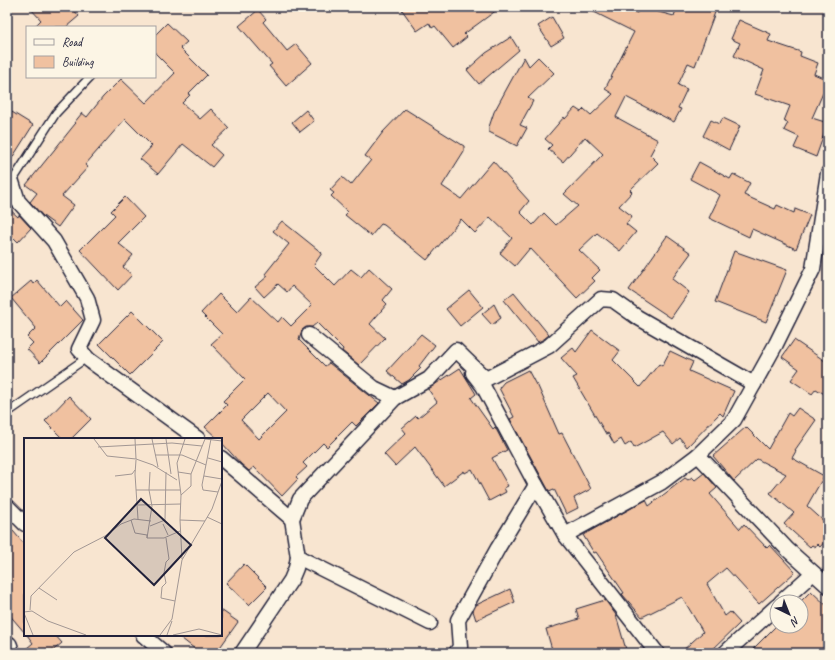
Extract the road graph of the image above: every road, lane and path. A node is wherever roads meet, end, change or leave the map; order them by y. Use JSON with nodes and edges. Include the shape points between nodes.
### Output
{"nodes":[{"id":1,"x":89,"y":78,"type":"edge"},
{"id":2,"x":828,"y":173,"type":"edge"},
{"id":3,"x":9,"y":184,"type":"edge"},
{"id":4,"x":309,"y":335,"type":"dead end"},
{"id":5,"x":456,"y":350,"type":"junction"},
{"id":6,"x":89,"y":360,"type":"junction"},
{"id":7,"x":754,"y":384,"type":"junction"},
{"id":8,"x":395,"y":398,"type":"junction"},
{"id":9,"x":7,"y":413,"type":"edge"},
{"id":10,"x":197,"y":438,"type":"edge"},
{"id":11,"x":698,"y":454,"type":"junction"},
{"id":12,"x":222,"y":459,"type":"edge"},
{"id":13,"x":536,"y":485,"type":"junction"},
{"id":14,"x":7,"y":506,"type":"edge"},
{"id":15,"x":292,"y":519,"type":"junction"},
{"id":16,"x":24,"y":523,"type":"edge"},
{"id":17,"x":565,"y":534,"type":"junction"},
{"id":18,"x":298,"y":557,"type":"junction"},
{"id":19,"x":813,"y":573,"type":"junction"},
{"id":20,"x":828,"y":586,"type":"edge"},
{"id":21,"x":790,"y":594,"type":"edge"},
{"id":22,"x":769,"y":613,"type":"edge"},
{"id":23,"x":430,"y":623,"type":"dead end"},
{"id":24,"x":144,"y":636,"type":"edge"},
{"id":25,"x":7,"y":646,"type":"edge"},
{"id":26,"x":9,"y":653,"type":"edge"},
{"id":27,"x":164,"y":653,"type":"edge"},
{"id":28,"x":242,"y":653,"type":"edge"},
{"id":29,"x":456,"y":653,"type":"edge"},
{"id":30,"x":657,"y":653,"type":"edge"},
{"id":31,"x":725,"y":653,"type":"edge"}],
"edges":[{"from":1,"to":3,"type":"lane","via":[[56,113]]},
{"from":2,"to":7,"type":"street","via":[[813,269]]},
{"from":3,"to":6,"type":"street","via":[[18,202],[54,241],[87,298],[93,320],[79,348]]},
{"from":4,"to":8,"type":"street","via":[[374,388]]},
{"from":5,"to":7,"type":"street","via":[[486,379],[549,346],[601,299],[613,300],[637,317]]},
{"from":5,"to":8,"type":"street","via":[[429,379]]},
{"from":5,"to":13,"type":"street","via":[[483,386]]},
{"from":6,"to":9,"type":"lane","via":[[82,361]]},
{"from":6,"to":10,"type":"street"},
{"from":7,"to":11,"type":"street","via":[[734,420]]},
{"from":8,"to":15,"type":"street","via":[[300,499]]},
{"from":11,"to":17,"type":"street","via":[[662,482]]},
{"from":11,"to":19,"type":"street"},
{"from":12,"to":15,"type":"street"},
{"from":13,"to":17,"type":"street"},
{"from":13,"to":29,"type":"street","via":[[458,620],[460,647]]},
{"from":14,"to":16,"type":"street"},
{"from":15,"to":18,"type":"street"},
{"from":17,"to":30,"type":"street"},
{"from":18,"to":23,"type":"street"},
{"from":18,"to":28,"type":"street","via":[[291,580]]},
{"from":19,"to":20,"type":"street"},
{"from":19,"to":21,"type":"street"},
{"from":22,"to":31,"type":"street"},
{"from":24,"to":27,"type":"street"},
{"from":25,"to":26,"type":"main road"}]}
